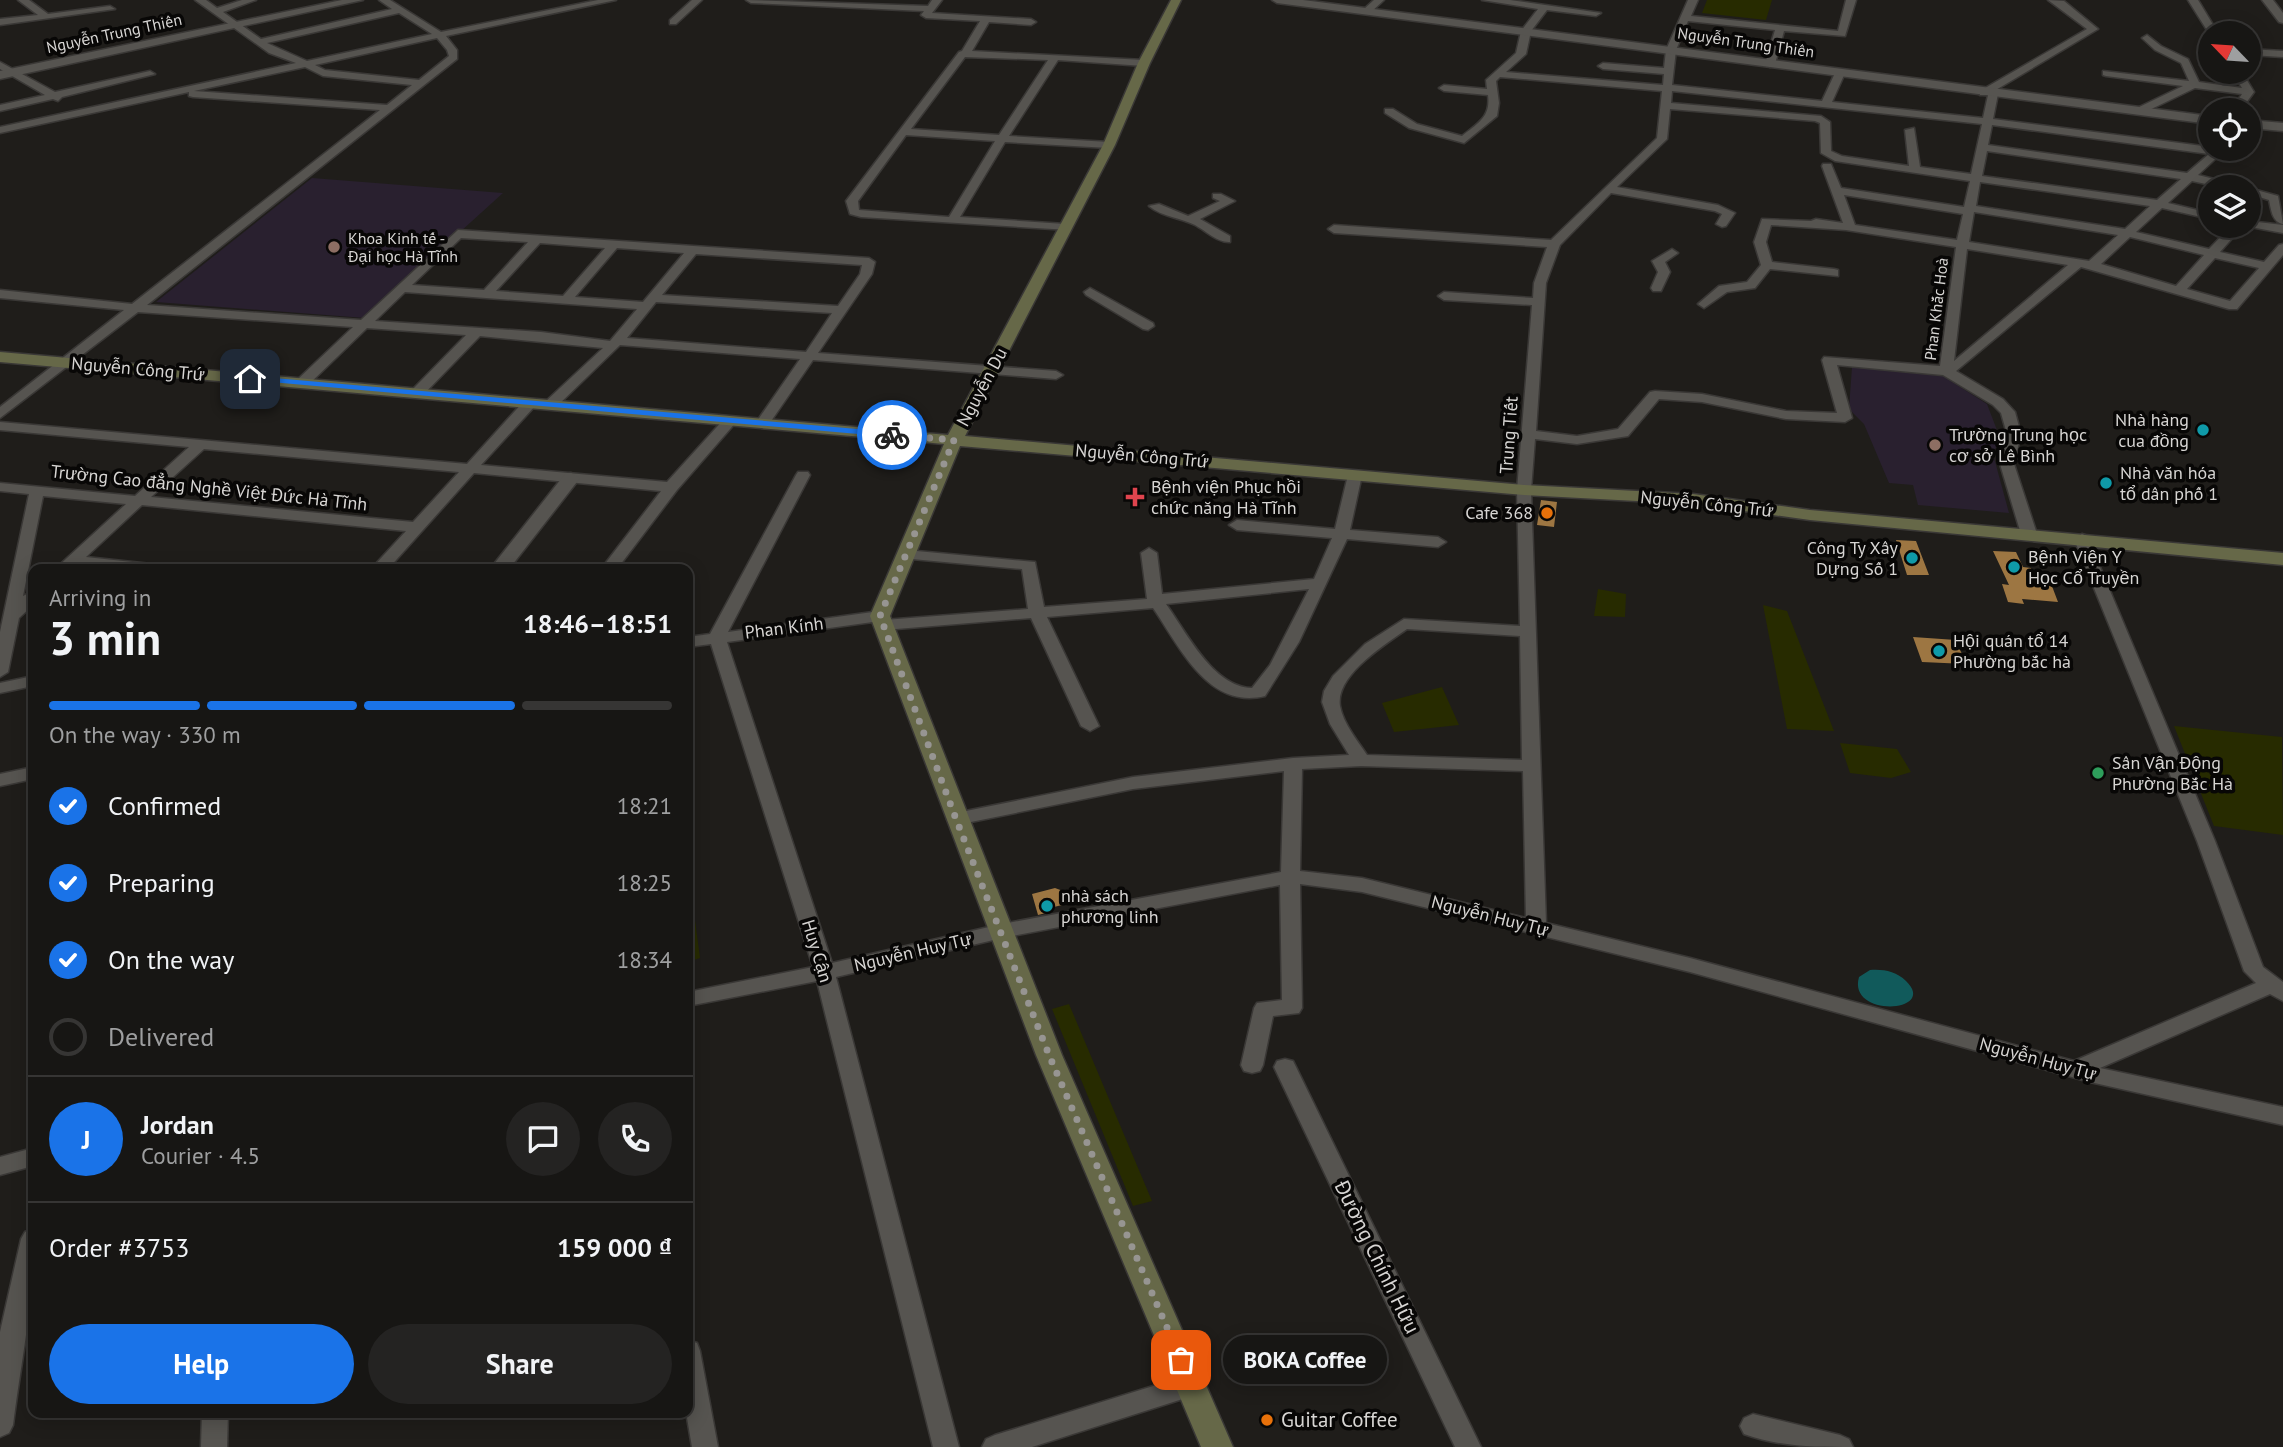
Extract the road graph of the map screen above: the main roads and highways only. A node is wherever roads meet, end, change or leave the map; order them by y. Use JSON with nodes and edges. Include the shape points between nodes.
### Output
{"nodes":[{"id":1,"x":1176,"y":0,"type":"edge"},
{"id":2,"x":0,"y":356,"type":"edge"},
{"id":3,"x":954,"y":440,"type":"junction"},
{"id":4,"x":2283,"y":559,"type":"edge"},
{"id":5,"x":1217,"y":1447,"type":"edge"}],
"edges":[{"from":1,"to":3,"type":"main road","name":"Nguyễn Du","via":[[1143,63],[1110,145]]},
{"from":2,"to":3,"type":"main road","name":"Nguyễn Công Trứ"},
{"from":3,"to":4,"type":"main road","name":"Nguyễn Công Trứ","via":[[1524,490],[1693,499],[1810,515]]},
{"from":3,"to":5,"type":"main road","name":"Nguyễn Du","via":[[882,621],[1049,1055]]}]}
